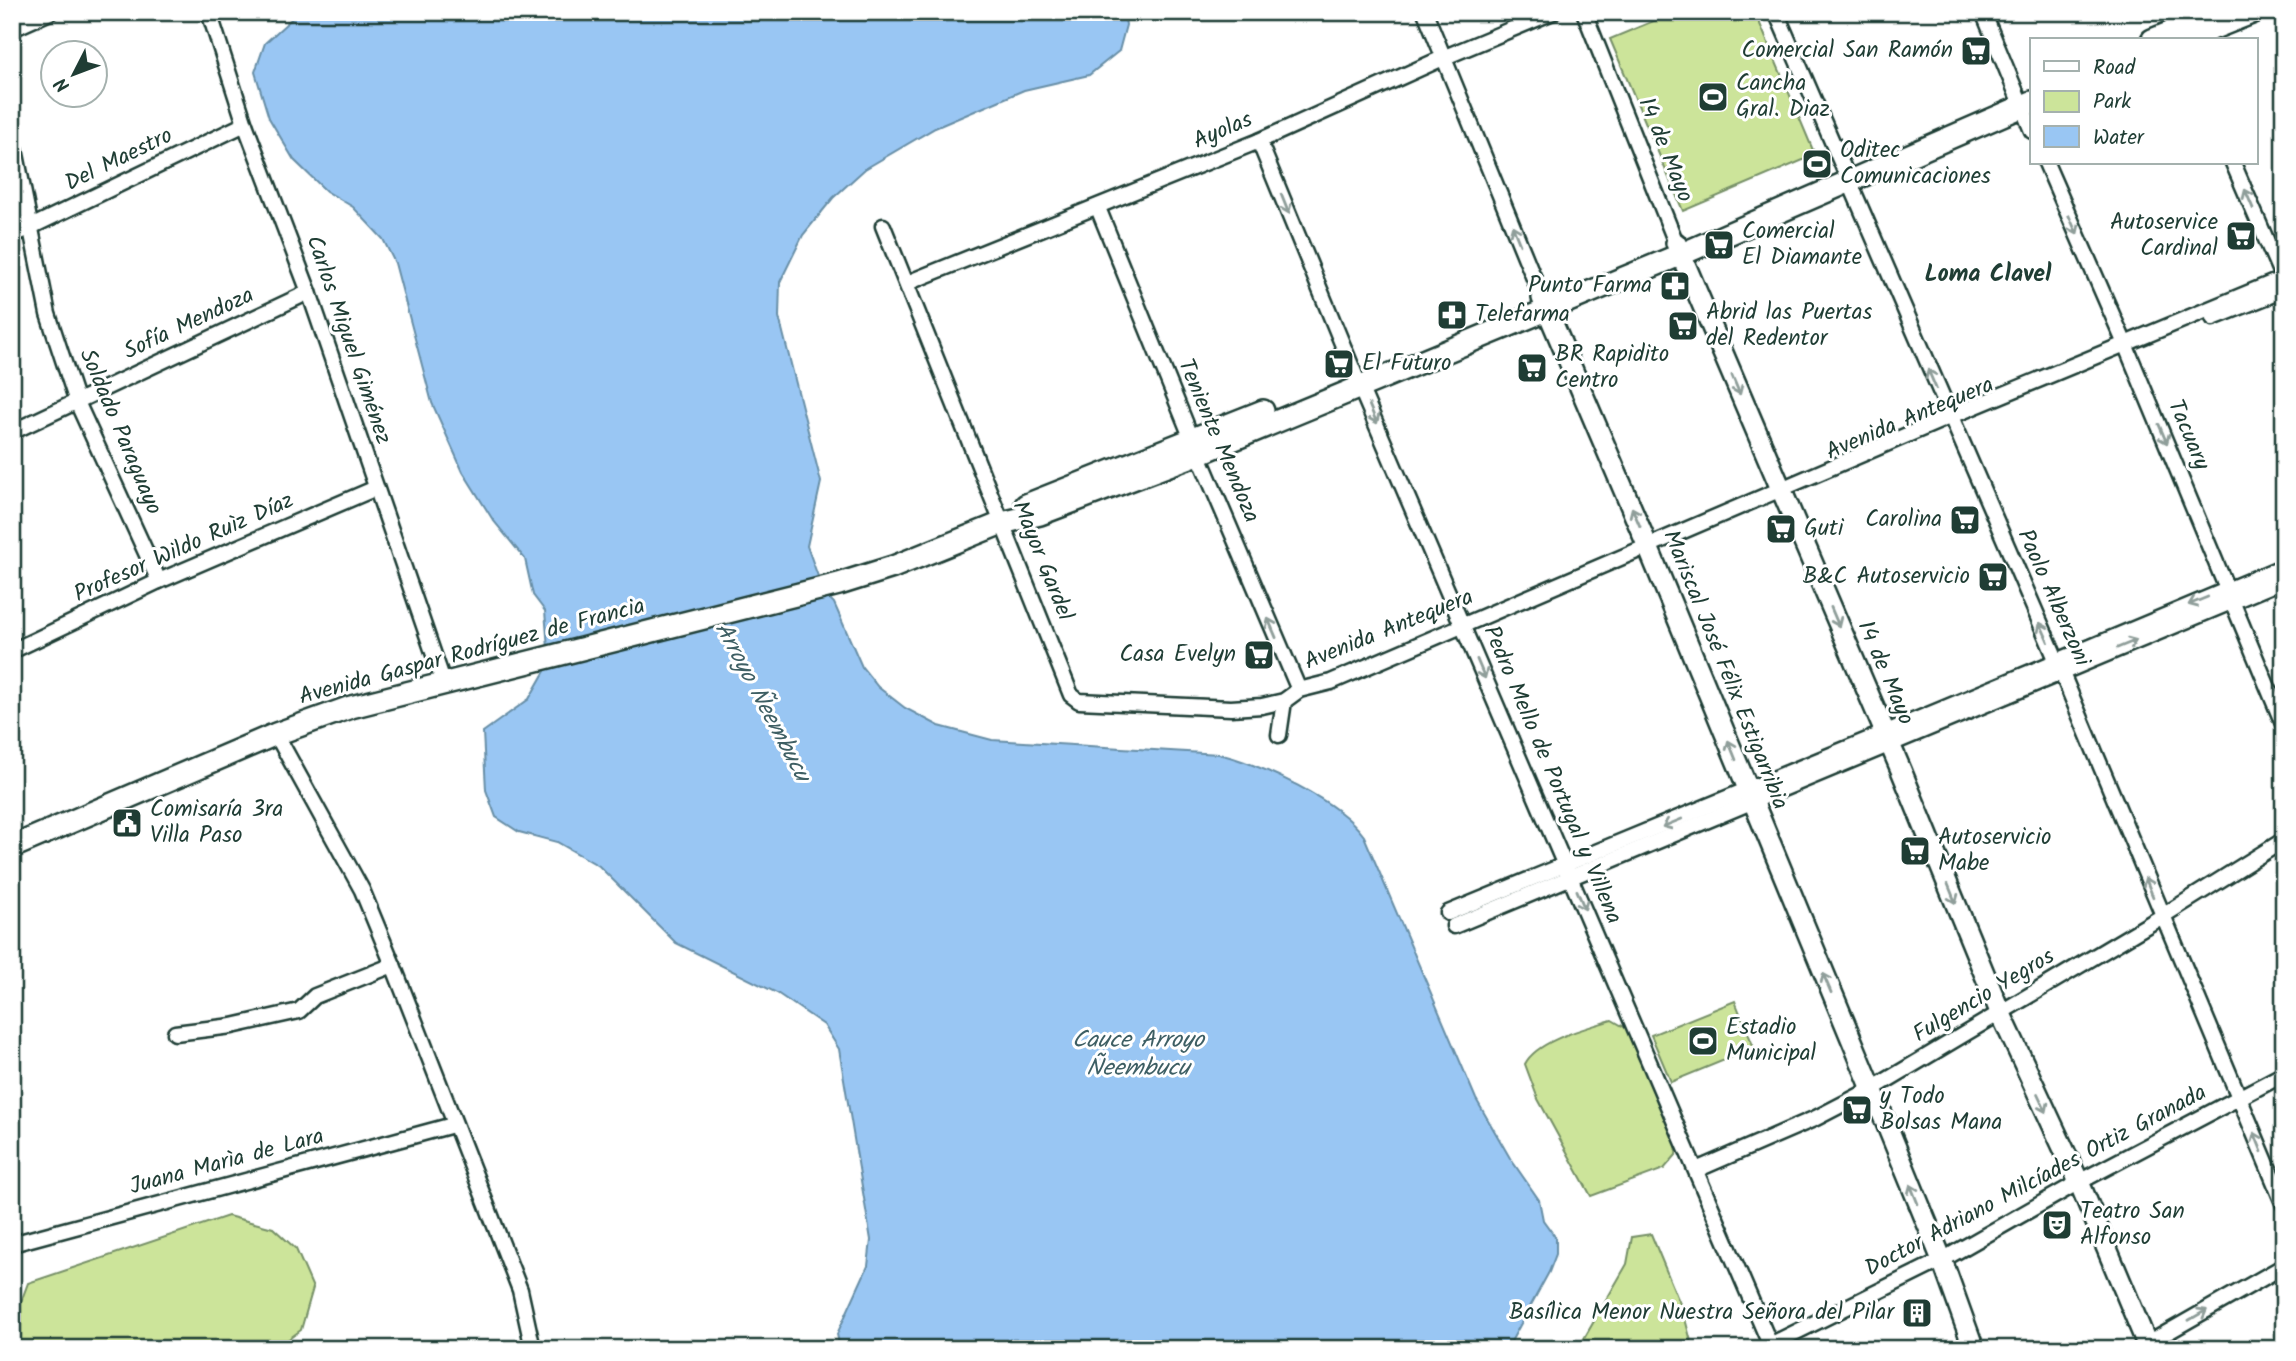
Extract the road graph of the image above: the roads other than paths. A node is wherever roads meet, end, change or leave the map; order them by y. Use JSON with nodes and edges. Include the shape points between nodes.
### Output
{"nodes":[{"id":1,"x":50,"y":12,"type":"edge"},
{"id":2,"x":209,"y":12,"type":"edge"},
{"id":3,"x":1425,"y":12,"type":"edge"},
{"id":4,"x":1553,"y":12,"type":"edge"},
{"id":5,"x":1584,"y":12,"type":"edge"},
{"id":6,"x":1776,"y":12,"type":"edge"},
{"id":7,"x":1983,"y":12,"type":"edge"},
{"id":8,"x":2220,"y":12,"type":"edge"},
{"id":9,"x":2253,"y":12,"type":"edge"},
{"id":10,"x":12,"y":29,"type":"edge"},
{"id":11,"x":2178,"y":31,"type":"edge"},
{"id":12,"x":2158,"y":38,"type":"edge"},
{"id":13,"x":1445,"y":57,"type":"junction"},
{"id":14,"x":2025,"y":99,"type":"edge"},
{"id":15,"x":2030,"y":122,"type":"edge"},
{"id":16,"x":244,"y":124,"type":"junction"},
{"id":17,"x":12,"y":134,"type":"edge"},
{"id":18,"x":1259,"y":141,"type":"junction"},
{"id":19,"x":2046,"y":164,"type":"edge"},
{"id":20,"x":2233,"y":164,"type":"edge"},
{"id":21,"x":1845,"y":177,"type":"junction"},
{"id":22,"x":1098,"y":208,"type":"junction"},
{"id":23,"x":883,"y":226,"type":"dead end"},
{"id":24,"x":30,"y":228,"type":"junction"},
{"id":25,"x":12,"y":236,"type":"edge"},
{"id":26,"x":1679,"y":249,"type":"junction"},
{"id":27,"x":2283,"y":282,"type":"edge"},
{"id":28,"x":907,"y":284,"type":"junction"},
{"id":29,"x":309,"y":292,"type":"junction"},
{"id":30,"x":1544,"y":303,"type":"junction"},
{"id":31,"x":2127,"y":348,"type":"junction"},
{"id":32,"x":1358,"y":380,"type":"junction"},
{"id":33,"x":77,"y":402,"type":"junction"},
{"id":34,"x":1950,"y":421,"type":"junction"},
{"id":35,"x":12,"y":432,"type":"edge"},
{"id":36,"x":1195,"y":446,"type":"junction"},
{"id":37,"x":376,"y":488,"type":"junction"},
{"id":38,"x":1782,"y":494,"type":"junction"},
{"id":39,"x":1002,"y":523,"type":"junction"},
{"id":40,"x":1649,"y":550,"type":"junction"},
{"id":41,"x":2284,"y":566,"type":"edge"},
{"id":42,"x":2284,"y":580,"type":"edge"},
{"id":43,"x":159,"y":581,"type":"junction"},
{"id":44,"x":2230,"y":596,"type":"junction"},
{"id":45,"x":1464,"y":629,"type":"junction"},
{"id":46,"x":12,"y":651,"type":"edge"},
{"id":47,"x":2058,"y":665,"type":"junction"},
{"id":48,"x":444,"y":684,"type":"junction"},
{"id":49,"x":1299,"y":691,"type":"junction"},
{"id":50,"x":1284,"y":701,"type":"junction"},
{"id":51,"x":2284,"y":726,"type":"edge"},
{"id":52,"x":276,"y":734,"type":"junction"},
{"id":53,"x":1279,"y":735,"type":"dead end"},
{"id":54,"x":1887,"y":739,"type":"junction"},
{"id":55,"x":1750,"y":798,"type":"junction"},
{"id":56,"x":2284,"y":840,"type":"edge"},
{"id":57,"x":12,"y":846,"type":"edge"},
{"id":58,"x":1568,"y":871,"type":"junction"},
{"id":59,"x":2161,"y":917,"type":"junction"},
{"id":60,"x":1451,"y":920,"type":"dead end"},
{"id":61,"x":393,"y":965,"type":"junction"},
{"id":62,"x":2000,"y":1012,"type":"junction"},
{"id":63,"x":176,"y":1033,"type":"dead end"},
{"id":64,"x":2284,"y":1074,"type":"edge"},
{"id":65,"x":1872,"y":1089,"type":"junction"},
{"id":66,"x":2241,"y":1098,"type":"junction"},
{"id":67,"x":453,"y":1125,"type":"junction"},
{"id":68,"x":1696,"y":1170,"type":"junction"},
{"id":69,"x":2079,"y":1182,"type":"junction"},
{"id":70,"x":2284,"y":1205,"type":"edge"},
{"id":71,"x":12,"y":1244,"type":"edge"},
{"id":72,"x":1942,"y":1260,"type":"junction"},
{"id":73,"x":2284,"y":1266,"type":"edge"},
{"id":74,"x":1771,"y":1347,"type":"edge"},
{"id":75,"x":2145,"y":1347,"type":"edge"},
{"id":76,"x":533,"y":1349,"type":"edge"},
{"id":77,"x":1974,"y":1349,"type":"edge"}],
"edges":[{"from":1,"to":10,"type":"street"},
{"from":2,"to":16,"type":"street","name":"Carlos Miguel Giménez"},
{"from":3,"to":13,"type":"street","name":"Mariscal José Félix Estigarribia"},
{"from":4,"to":13,"type":"street","name":"Ayolas"},
{"from":5,"to":26,"type":"street","name":"14 de Mayo"},
{"from":6,"to":21,"type":"street","name":"Paolo Alberzoni"},
{"from":7,"to":14,"type":"street"},
{"from":8,"to":11,"type":"main road"},
{"from":9,"to":11,"type":"main road"},
{"from":11,"to":12,"type":"main road"},
{"from":13,"to":18,"type":"street","name":"Ayolas"},
{"from":30,"to":13,"type":"street","name":"Mariscal José Félix Estigarribia","one_way":true},
{"from":14,"to":15,"type":"street"},
{"from":14,"to":21,"type":"main road","name":"Avenida Gaspar Rodríguez de Francia"},
{"from":16,"to":24,"type":"street","name":"Del Maestro"},
{"from":16,"to":29,"type":"street","name":"Carlos Miguel Giménez"},
{"from":17,"to":24,"type":"street","name":"Soldado Paraguayo"},
{"from":18,"to":22,"type":"street","name":"Ayolas"},
{"from":18,"to":32,"type":"street","name":"Pedro Mello de Portugal y Villena","one_way":true},
{"from":19,"to":31,"type":"street","name":"Tacuary","one_way":true},
{"from":27,"to":20,"type":"street","one_way":true},
{"from":21,"to":26,"type":"main road","name":"Avenida Gaspar Rodríguez de Francia"},
{"from":34,"to":21,"type":"street","name":"Paolo Alberzoni","one_way":true},
{"from":22,"to":28,"type":"street","name":"Ayolas"},
{"from":22,"to":36,"type":"street","name":"Teniente Mendoza"},
{"from":23,"to":28,"type":"street","name":"Mayor Gardel"},
{"from":24,"to":25,"type":"street","name":"Del Maestro"},
{"from":24,"to":33,"type":"street","name":"Soldado Paraguayo","via":[[48,314]]},
{"from":26,"to":30,"type":"main road","name":"Avenida Gaspar Rodríguez de Francia"},
{"from":26,"to":38,"type":"main road","name":"14 de Mayo","one_way":true},
{"from":27,"to":31,"type":"street","name":"Avenida Antequera"},
{"from":28,"to":39,"type":"street","name":"Mayor Gardel"},
{"from":29,"to":33,"type":"street","name":"Sofía Mendoza"},
{"from":29,"to":37,"type":"street","name":"Carlos Miguel Giménez"},
{"from":30,"to":32,"type":"main road","name":"Avenida Gaspar Rodríguez de Francia"},
{"from":40,"to":30,"type":"main road","name":"Mariscal José Félix Estigarribia","one_way":true},
{"from":31,"to":34,"type":"street","name":"Avenida Antequera"},
{"from":31,"to":44,"type":"street","name":"Tacuary","one_way":true},
{"from":32,"to":36,"type":"main road","name":"Avenida Gaspar Rodríguez de Francia"},
{"from":32,"to":45,"type":"street","name":"Pedro Mello de Portugal y Villena","one_way":true},
{"from":33,"to":35,"type":"street","name":"Sofía Mendoza"},
{"from":33,"to":43,"type":"street","name":"Soldado Paraguayo"},
{"from":34,"to":38,"type":"street","name":"Avenida Antequera"},
{"from":47,"to":34,"type":"street","name":"Paolo Alberzoni","one_way":true},
{"from":36,"to":39,"type":"main road","name":"Avenida Gaspar Rodríguez de Francia","via":[[1040,514]]},
{"from":49,"to":36,"type":"street","name":"Teniente Mendoza","one_way":true},
{"from":37,"to":43,"type":"street","name":"Profesor Wildo Ruìz Díaz"},
{"from":37,"to":48,"type":"street","name":"Carlos Miguel Giménez"},
{"from":38,"to":40,"type":"street","name":"Avenida Antequera"},
{"from":38,"to":54,"type":"main road","name":"14 de Mayo","one_way":true},
{"from":39,"to":48,"type":"main road","name":"Avenida Gaspar Rodríguez de Francia","via":[[839,584]]},
{"from":39,"to":50,"type":"street","name":"Mayor Gardel","via":[[1071,695],[1079,701],[1231,708]]},
{"from":40,"to":45,"type":"street","name":"Avenida Antequera"},
{"from":55,"to":40,"type":"main road","name":"Mariscal José Félix Estigarribia","one_way":true},
{"from":41,"to":44,"type":"street"},
{"from":42,"to":44,"type":"street"},
{"from":43,"to":46,"type":"street","name":"Profesor Wildo Ruìz Díaz"},
{"from":44,"to":47,"type":"street"},
{"from":44,"to":51,"type":"street","name":"Tacuary"},
{"from":45,"to":49,"type":"street","name":"Avenida Antequera"},
{"from":45,"to":58,"type":"street","name":"Pedro Mello de Portugal y Villena","one_way":true},
{"from":47,"to":54,"type":"street"},
{"from":59,"to":47,"type":"street","name":"Paolo Alberzoni","one_way":true},
{"from":48,"to":52,"type":"main road","name":"Avenida Gaspar Rodríguez de Francia","via":[[351,707]]},
{"from":49,"to":50,"type":"street","name":"Mayor Gardel"},
{"from":50,"to":53,"type":"street"},
{"from":52,"to":57,"type":"main road","name":"Avenida Gaspar Rodríguez de Francia"},
{"from":52,"to":61,"type":"street","via":[[362,890]]},
{"from":54,"to":55,"type":"street"},
{"from":54,"to":62,"type":"main road","name":"14 de Mayo","one_way":true},
{"from":55,"to":58,"type":"street"},
{"from":65,"to":55,"type":"main road","name":"Mariscal José Félix Estigarribia","one_way":true},
{"from":56,"to":59,"type":"street","name":"Fulgencio Yegros"},
{"from":58,"to":60,"type":"street"},
{"from":58,"to":68,"type":"street","name":"Pedro Mello de Portugal y Villena","one_way":true},
{"from":59,"to":62,"type":"street","name":"Fulgencio Yegros"},
{"from":59,"to":66,"type":"street","name":"Paolo Alberzoni"},
{"from":61,"to":63,"type":"street","via":[[315,996],[299,1011]]},
{"from":61,"to":67,"type":"street"},
{"from":62,"to":65,"type":"street","name":"Fulgencio Yegros"},
{"from":62,"to":69,"type":"main road","name":"14 de Mayo","one_way":true},
{"from":64,"to":66,"type":"street","name":"Doctor Adriano Milcíades Ortiz Granada"},
{"from":65,"to":68,"type":"street","name":"Fulgencio Yegros"},
{"from":72,"to":65,"type":"main road","name":"Mariscal José Félix Estigarribia","one_way":true},
{"from":66,"to":69,"type":"street","name":"Doctor Adriano Milcíades Ortiz Granada"},
{"from":70,"to":66,"type":"street","name":"Paolo Alberzoni","one_way":true},
{"from":67,"to":71,"type":"street","name":"Juana Marìa de Lara"},
{"from":67,"to":76,"type":"street","via":[[520,1290]]},
{"from":68,"to":74,"type":"street","name":"Pedro Mello de Portugal y Villena"},
{"from":69,"to":72,"type":"street","name":"Doctor Adriano Milcíades Ortiz Granada"},
{"from":69,"to":75,"type":"main road","name":"14 de Mayo"},
{"from":72,"to":74,"type":"street","name":"Doctor Adriano Milcíades Ortiz Granada"},
{"from":72,"to":77,"type":"main road","name":"Mariscal José Félix Estigarribia"},
{"from":75,"to":73,"type":"street","one_way":true}]}
